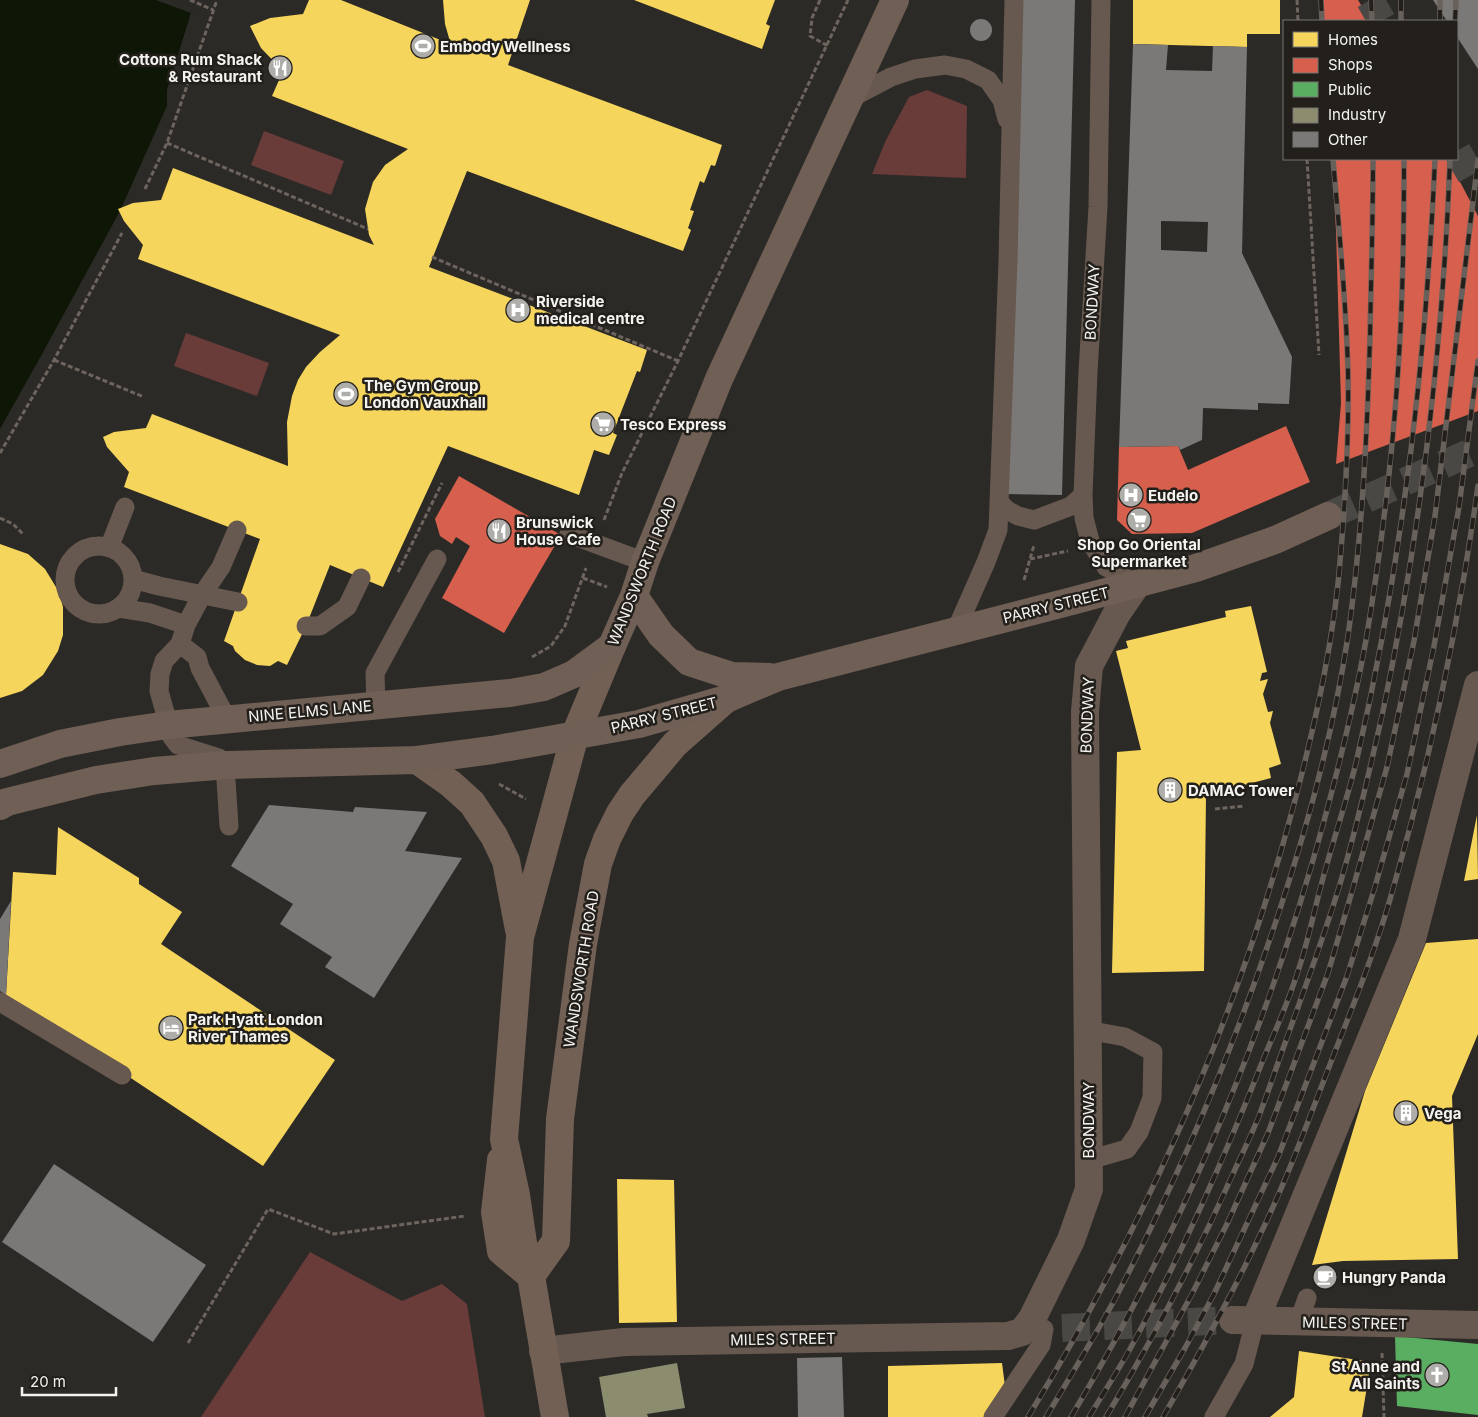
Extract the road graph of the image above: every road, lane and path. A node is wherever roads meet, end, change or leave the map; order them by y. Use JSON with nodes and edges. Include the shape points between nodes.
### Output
{"nodes":[{"id":1,"x":190,"y":0,"type":"edge"},
{"id":2,"x":217,"y":0,"type":"edge"},
{"id":3,"x":820,"y":0,"type":"edge"},
{"id":4,"x":848,"y":0,"type":"edge"},
{"id":5,"x":895,"y":0,"type":"edge"},
{"id":6,"x":1014,"y":0,"type":"edge"},
{"id":7,"x":1101,"y":0,"type":"edge"},
{"id":8,"x":1297,"y":0,"type":"edge"},
{"id":9,"x":213,"y":10,"type":"junction"},
{"id":10,"x":1298,"y":20,"type":"edge"},
{"id":11,"x":828,"y":46,"type":"junction"},
{"id":12,"x":851,"y":98,"type":"junction"},
{"id":13,"x":1011,"y":134,"type":"junction"},
{"id":14,"x":166,"y":143,"type":"junction"},
{"id":15,"x":1307,"y":160,"type":"edge"},
{"id":16,"x":145,"y":189,"type":"dead end"},
{"id":17,"x":368,"y":230,"type":"dead end"},
{"id":18,"x":122,"y":233,"type":"dead end"},
{"id":19,"x":432,"y":258,"type":"dead end"},
{"id":20,"x":1319,"y":355,"type":"dead end"},
{"id":21,"x":54,"y":360,"type":"junction"},
{"id":22,"x":678,"y":362,"type":"junction"},
{"id":23,"x":144,"y":397,"type":"dead end"},
{"id":24,"x":0,"y":453,"type":"edge"},
{"id":25,"x":1083,"y":496,"type":"junction"},
{"id":26,"x":999,"y":502,"type":"junction"},
{"id":27,"x":125,"y":507,"type":"dead end"},
{"id":28,"x":1328,"y":516,"type":"tunnel mouth"},
{"id":29,"x":0,"y":518,"type":"edge"},
{"id":30,"x":237,"y":530,"type":"dead end"},
{"id":31,"x":569,"y":534,"type":"dead end"},
{"id":32,"x":24,"y":535,"type":"dead end"},
{"id":33,"x":1036,"y":539,"type":"dead end"},
{"id":34,"x":594,"y":544,"type":"junction"},
{"id":35,"x":109,"y":548,"type":"junction"},
{"id":36,"x":1076,"y":550,"type":"dead end"},
{"id":37,"x":436,"y":559,"type":"dead end"},
{"id":38,"x":1030,"y":559,"type":"junction"},
{"id":39,"x":645,"y":562,"type":"junction"},
{"id":40,"x":361,"y":578,"type":"dead end"},
{"id":41,"x":133,"y":579,"type":"junction"},
{"id":42,"x":1024,"y":580,"type":"dead end"},
{"id":43,"x":1137,"y":584,"type":"junction"},
{"id":44,"x":202,"y":594,"type":"junction"},
{"id":45,"x":634,"y":596,"type":"junction"},
{"id":46,"x":238,"y":602,"type":"dead end"},
{"id":47,"x":119,"y":608,"type":"junction"},
{"id":48,"x":186,"y":625,"type":"junction"},
{"id":49,"x":306,"y":626,"type":"dead end"},
{"id":50,"x":956,"y":630,"type":"junction"},
{"id":51,"x":180,"y":644,"type":"junction"},
{"id":52,"x":612,"y":646,"type":"junction"},
{"id":53,"x":526,"y":659,"type":"dead end"},
{"id":54,"x":778,"y":677,"type":"junction"},
{"id":55,"x":1478,"y":685,"type":"edge"},
{"id":56,"x":726,"y":700,"type":"junction"},
{"id":57,"x":376,"y":706,"type":"junction"},
{"id":58,"x":227,"y":718,"type":"junction"},
{"id":59,"x":168,"y":725,"type":"junction"},
{"id":60,"x":575,"y":735,"type":"junction"},
{"id":61,"x":417,"y":760,"type":"junction"},
{"id":62,"x":0,"y":764,"type":"edge"},
{"id":63,"x":226,"y":765,"type":"junction"},
{"id":64,"x":499,"y":784,"type":"dead end"},
{"id":65,"x":525,"y":799,"type":"dead end"},
{"id":66,"x":0,"y":806,"type":"edge"},
{"id":67,"x":1244,"y":806,"type":"dead end"},
{"id":68,"x":1215,"y":809,"type":"dead end"},
{"id":69,"x":229,"y":826,"type":"dead end"},
{"id":70,"x":520,"y":937,"type":"junction"},
{"id":71,"x":0,"y":1002,"type":"edge"},
{"id":72,"x":1087,"y":1030,"type":"junction"},
{"id":73,"x":122,"y":1075,"type":"dead end"},
{"id":74,"x":1088,"y":1160,"type":"junction"},
{"id":75,"x":465,"y":1216,"type":"dead end"},
{"id":76,"x":531,"y":1276,"type":"junction"},
{"id":77,"x":1244,"y":1320,"type":"junction"},
{"id":78,"x":1381,"y":1323,"type":"junction"},
{"id":79,"x":1478,"y":1325,"type":"edge"},
{"id":80,"x":1033,"y":1330,"type":"junction"},
{"id":81,"x":188,"y":1343,"type":"dead end"},
{"id":82,"x":543,"y":1351,"type":"junction"},
{"id":83,"x":554,"y":1417,"type":"edge"},
{"id":84,"x":993,"y":1417,"type":"edge"},
{"id":85,"x":1214,"y":1417,"type":"edge"},
{"id":86,"x":1384,"y":1417,"type":"edge"}],
"edges":[{"from":1,"to":9,"type":"path"},
{"from":2,"to":9,"type":"path"},
{"from":3,"to":11,"type":"path","via":[[812,18],[810,36]]},
{"from":4,"to":11,"type":"path"},
{"from":5,"to":12,"type":"highway","name":"WANDSWORTH ROAD"},
{"from":6,"to":13,"type":"lane"},
{"from":7,"to":25,"type":"lane","name":"BONDWAY","via":[[1098,206]]},
{"from":8,"to":10,"type":"path"},
{"from":9,"to":14,"type":"path"},
{"from":11,"to":22,"type":"path"},
{"from":12,"to":13,"type":"lane","via":[[891,77],[915,69],[945,65],[966,69],[988,80],[998,93]]},
{"from":12,"to":39,"type":"highway","name":"WANDSWORTH ROAD","via":[[719,379]]},
{"from":13,"to":26,"type":"lane"},
{"from":14,"to":16,"type":"path"},
{"from":14,"to":17,"type":"path"},
{"from":15,"to":20,"type":"path"},
{"from":18,"to":21,"type":"path"},
{"from":19,"to":22,"type":"path"},
{"from":21,"to":23,"type":"path"},
{"from":21,"to":24,"type":"path"},
{"from":22,"to":34,"type":"path","via":[[622,474]]},
{"from":25,"to":26,"type":"lane","via":[[1071,506],[1034,520],[1018,516]]},
{"from":25,"to":43,"type":"lane","name":"BONDWAY","via":[[1090,541],[1106,567]]},
{"from":26,"to":50,"type":"lane","via":[[998,530]]},
{"from":27,"to":35,"type":"lane"},
{"from":28,"to":43,"type":"highway","name":"PARRY STREET","via":[[1238,554]]},
{"from":29,"to":32,"type":"path","via":[[13,524]]},
{"from":30,"to":44,"type":"lane","via":[[221,567]]},
{"from":31,"to":34,"type":"lane"},
{"from":33,"to":38,"type":"path"},
{"from":34,"to":39,"type":"lane"},
{"from":34,"to":53,"type":"path","via":[[565,626],[551,646]]},
{"from":35,"to":41,"type":"lane","via":[[124,557]]},
{"from":35,"to":47,"type":"lane","via":[[96,546],[84,549],[71,561],[65,579],[66,590],[81,610],[92,614]]},
{"from":36,"to":38,"type":"path"},
{"from":37,"to":57,"type":"lane","via":[[375,673]]},
{"from":38,"to":42,"type":"path"},
{"from":39,"to":45,"type":"highway","name":"WANDSWORTH ROAD"},
{"from":40,"to":49,"type":"lane","via":[[347,607],[320,626]]},
{"from":41,"to":44,"type":"lane"},
{"from":41,"to":47,"type":"lane","via":[[132,590]]},
{"from":43,"to":50,"type":"highway","name":"PARRY STREET"},
{"from":43,"to":72,"type":"street","name":"BONDWAY","via":[[1117,613],[1089,666],[1085,712]]},
{"from":44,"to":46,"type":"lane"},
{"from":44,"to":48,"type":"lane"},
{"from":45,"to":52,"type":"highway","name":"WANDSWORTH ROAD"},
{"from":45,"to":54,"type":"highway","name":"PARRY STREET","via":[[661,635],[688,662],[732,676]]},
{"from":47,"to":48,"type":"lane","via":[[150,613]]},
{"from":48,"to":51,"type":"lane"},
{"from":50,"to":54,"type":"highway","name":"PARRY STREET"},
{"from":51,"to":58,"type":"lane","via":[[197,658]]},
{"from":51,"to":59,"type":"lane","via":[[164,661],[160,674],[159,691]]},
{"from":52,"to":57,"type":"highway","name":"NINE ELMS LANE","via":[[574,674],[544,686],[484,696]]},
{"from":52,"to":60,"type":"main road","name":"WANDSWORTH ROAD"},
{"from":54,"to":56,"type":"highway","name":"PARRY STREET"},
{"from":55,"to":77,"type":"street","via":[[1412,939]]},
{"from":56,"to":60,"type":"highway","name":"PARRY STREET","via":[[639,724]]},
{"from":56,"to":76,"type":"main road","name":"WANDSWORTH ROAD","via":[[674,744],[632,795],[607,839],[598,864],[582,944],[560,1118],[556,1241]]},
{"from":57,"to":58,"type":"highway","name":"NINE ELMS LANE"},
{"from":58,"to":59,"type":"highway","name":"NINE ELMS LANE"},
{"from":59,"to":62,"type":"highway","name":"NINE ELMS LANE","via":[[60,744]]},
{"from":59,"to":63,"type":"lane","via":[[178,745],[218,758]]},
{"from":60,"to":61,"type":"highway"},
{"from":60,"to":70,"type":"main road","name":"WANDSWORTH ROAD"},
{"from":61,"to":63,"type":"highway"},
{"from":61,"to":70,"type":"main road","name":"WANDSWORTH ROAD","via":[[472,803],[494,836],[506,861]]},
{"from":63,"to":66,"type":"highway","via":[[96,780]]},
{"from":63,"to":69,"type":"lane"},
{"from":64,"to":65,"type":"path"},
{"from":67,"to":68,"type":"path"},
{"from":70,"to":76,"type":"main road","name":"WANDSWORTH ROAD","via":[[495,1212],[501,1251]]},
{"from":71,"to":73,"type":"lane"},
{"from":72,"to":74,"type":"street","name":"BONDWAY"},
{"from":72,"to":74,"type":"lane","via":[[1125,1037],[1153,1052],[1152,1098],[1139,1132],[1127,1149]]},
{"from":74,"to":80,"type":"street","name":"BONDWAY","via":[[1089,1188],[1071,1240],[1032,1319]]},
{"from":75,"to":81,"type":"path","via":[[334,1234],[268,1209]]},
{"from":76,"to":82,"type":"main road"},
{"from":77,"to":78,"type":"street","name":"MILES STREET","via":[[1303,1310]]},
{"from":77,"to":85,"type":"lane","via":[[1244,1364]]},
{"from":78,"to":79,"type":"street","name":"MILES STREET"},
{"from":78,"to":86,"type":"path"},
{"from":80,"to":82,"type":"street","name":"MILES STREET","via":[[1008,1336],[624,1342]]},
{"from":80,"to":84,"type":"lane","via":[[1041,1345]]},
{"from":82,"to":83,"type":"main road"}]}
